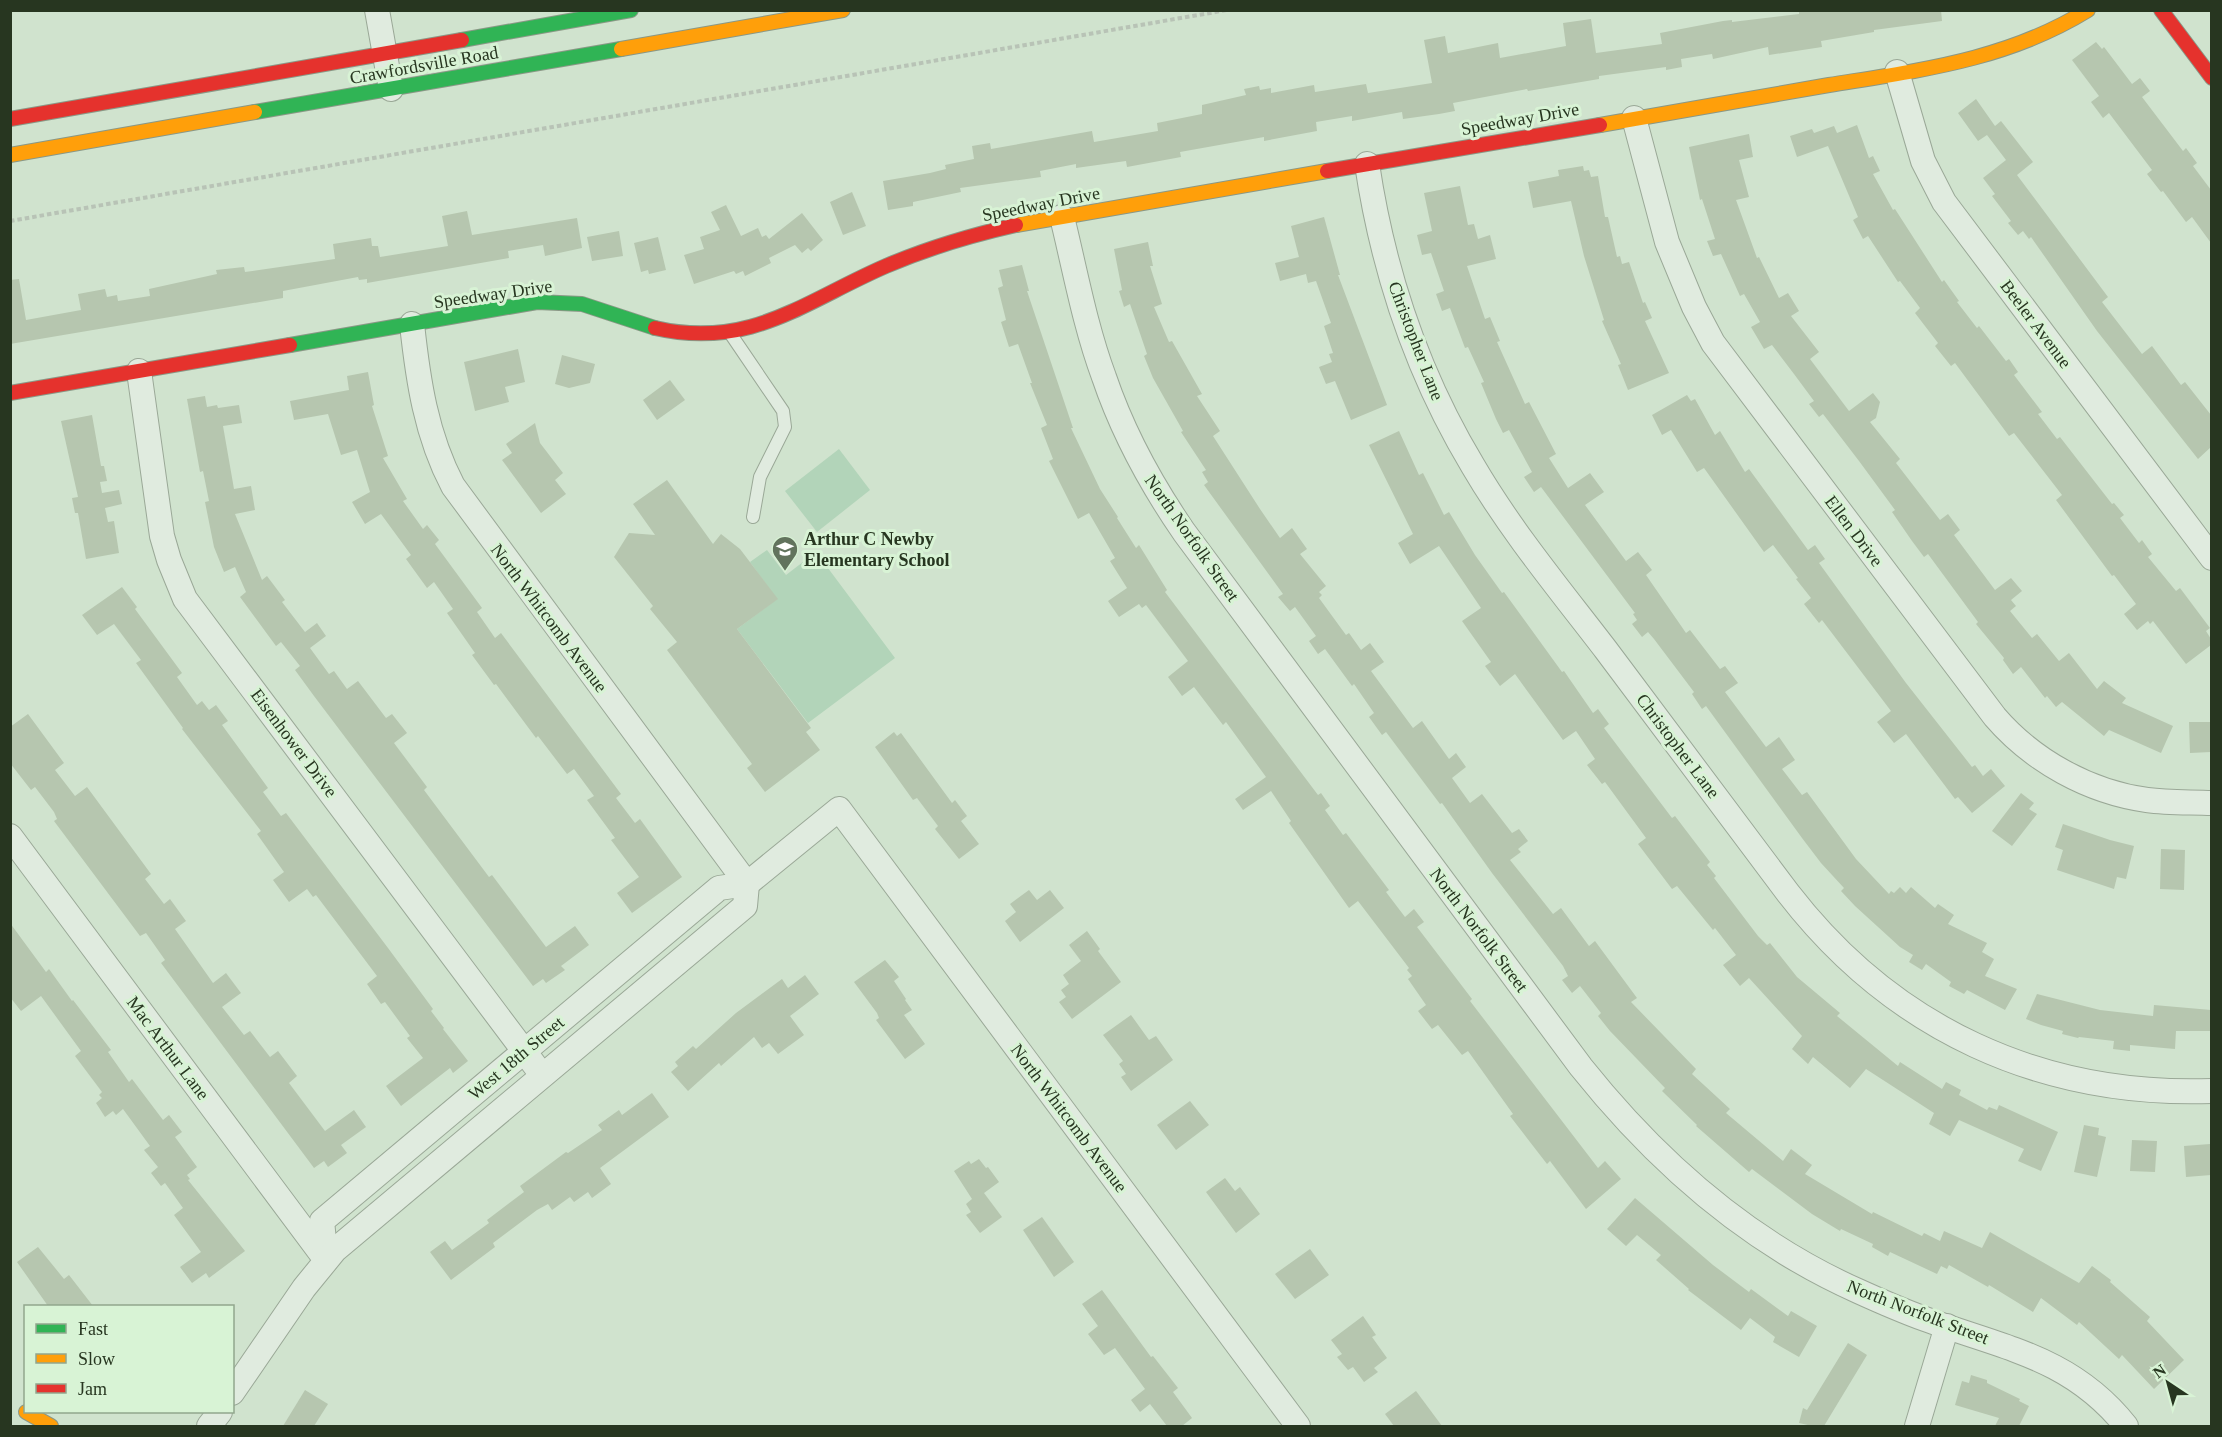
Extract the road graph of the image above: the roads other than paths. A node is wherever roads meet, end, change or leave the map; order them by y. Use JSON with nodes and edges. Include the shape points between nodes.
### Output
{"nodes":[{"id":1,"x":377,"y":10,"type":"edge"},
{"id":2,"x":631,"y":10,"type":"edge"},
{"id":3,"x":843,"y":10,"type":"edge"},
{"id":4,"x":2088,"y":10,"type":"edge"},
{"id":5,"x":2162,"y":10,"type":"edge"},
{"id":6,"x":385,"y":54,"type":"junction"},
{"id":7,"x":1897,"y":72,"type":"junction"},
{"id":8,"x":2211,"y":78,"type":"edge"},
{"id":9,"x":392,"y":89,"type":"junction"},
{"id":10,"x":1634,"y":118,"type":"junction"},
{"id":11,"x":10,"y":119,"type":"edge"},
{"id":12,"x":10,"y":155,"type":"edge"},
{"id":13,"x":1367,"y":164,"type":"junction"},
{"id":14,"x":1062,"y":217,"type":"junction"},
{"id":15,"x":412,"y":324,"type":"junction"},
{"id":16,"x":729,"y":332,"type":"junction"},
{"id":17,"x":139,"y":371,"type":"junction"},
{"id":18,"x":10,"y":393,"type":"edge"},
{"id":19,"x":753,"y":517,"type":"dead end"},
{"id":20,"x":2211,"y":558,"type":"edge"},
{"id":21,"x":2211,"y":803,"type":"edge"},
{"id":22,"x":839,"y":809,"type":"joint"},
{"id":23,"x":10,"y":836,"type":"edge"},
{"id":24,"x":747,"y":884,"type":"junction"},
{"id":25,"x":525,"y":1051,"type":"junction"},
{"id":26,"x":542,"y":1075,"type":"junction"},
{"id":27,"x":2211,"y":1091,"type":"edge"},
{"id":28,"x":326,"y":1260,"type":"junction"},
{"id":29,"x":1947,"y":1326,"type":"junction"},
{"id":30,"x":234,"y":1390,"type":"edge"},
{"id":31,"x":28,"y":1413,"type":"edge"},
{"id":32,"x":219,"y":1413,"type":"edge"},
{"id":33,"x":51,"y":1426,"type":"edge"},
{"id":34,"x":209,"y":1426,"type":"edge"},
{"id":35,"x":1298,"y":1426,"type":"edge"},
{"id":36,"x":1917,"y":1426,"type":"edge"},
{"id":37,"x":2127,"y":1426,"type":"edge"}],
"edges":[{"from":1,"to":6,"type":"street"},
{"from":2,"to":6,"type":"street","name":"Crawfordsville Road"},
{"from":3,"to":9,"type":"street","name":"Crawfordsville Road"},
{"from":4,"to":7,"type":"street","name":"Speedway Drive","via":[[2010,48],[1954,64]]},
{"from":5,"to":8,"type":"street"},
{"from":6,"to":9,"type":"street"},
{"from":6,"to":11,"type":"street","name":"Crawfordsville Road"},
{"from":7,"to":10,"type":"street","name":"Speedway Drive"},
{"from":7,"to":20,"type":"street","name":"Beeler Avenue","via":[[1923,161],[1944,202]]},
{"from":9,"to":12,"type":"street","name":"Crawfordsville Road"},
{"from":10,"to":13,"type":"street","name":"Speedway Drive"},
{"from":10,"to":21,"type":"street","name":"Ellen Drive","via":[[1667,242],[1713,343],[1995,717],[2048,762],[2099,788],[2145,800]]},
{"from":13,"to":14,"type":"street","name":"Speedway Drive"},
{"from":13,"to":27,"type":"street","name":"Christopher Lane","via":[[1383,248],[1408,330],[1433,391],[1473,467],[1523,540],[1819,931],[1869,978],[1914,1011],[1954,1035],[2016,1063],[2126,1089]]},
{"from":14,"to":16,"type":"street","name":"Speedway Drive","via":[[940,245],[870,273],[772,321]]},
{"from":14,"to":29,"type":"street","name":"North Norfolk Street","via":[[1103,375],[1136,453],[1158,493],[1587,1075],[1663,1158],[1750,1229],[1790,1256],[1856,1291]]},
{"from":15,"to":16,"type":"street","name":"Speedway Drive","via":[[537,302],[558,302],[584,305],[678,333]]},
{"from":15,"to":17,"type":"street","name":"Speedway Drive"},
{"from":15,"to":24,"type":"street","name":"North Whitcomb Avenue","via":[[429,427],[444,470],[458,494]]},
{"from":16,"to":19,"type":"lane","via":[[783,411],[785,428],[760,477]]},
{"from":17,"to":18,"type":"street","name":"Speedway Drive"},
{"from":17,"to":25,"type":"street","name":"Eisenhower Drive","via":[[162,536],[185,598]]},
{"from":22,"to":24,"type":"street","name":"West 18th Street"},
{"from":22,"to":35,"type":"street","name":"North Whitcomb Avenue"},
{"from":23,"to":28,"type":"street","name":"Mac Arthur Lane"},
{"from":24,"to":25,"type":"street","name":"West 18th Street","via":[[719,888]]},
{"from":24,"to":26,"type":"street","name":"West 18th Street","via":[[745,906]]},
{"from":25,"to":26,"type":"street","name":"Eisenhower Drive"},
{"from":25,"to":28,"type":"street","name":"West 18th Street","via":[[322,1221]]},
{"from":26,"to":28,"type":"street","name":"West 18th Street"},
{"from":28,"to":30,"type":"street","name":"West 18th Street"},
{"from":29,"to":36,"type":"street"},
{"from":29,"to":37,"type":"street","name":"North Norfolk Street","via":[[2021,1351],[2066,1372],[2097,1395]]},
{"from":31,"to":33,"type":"street"},
{"from":32,"to":34,"type":"street"}]}
